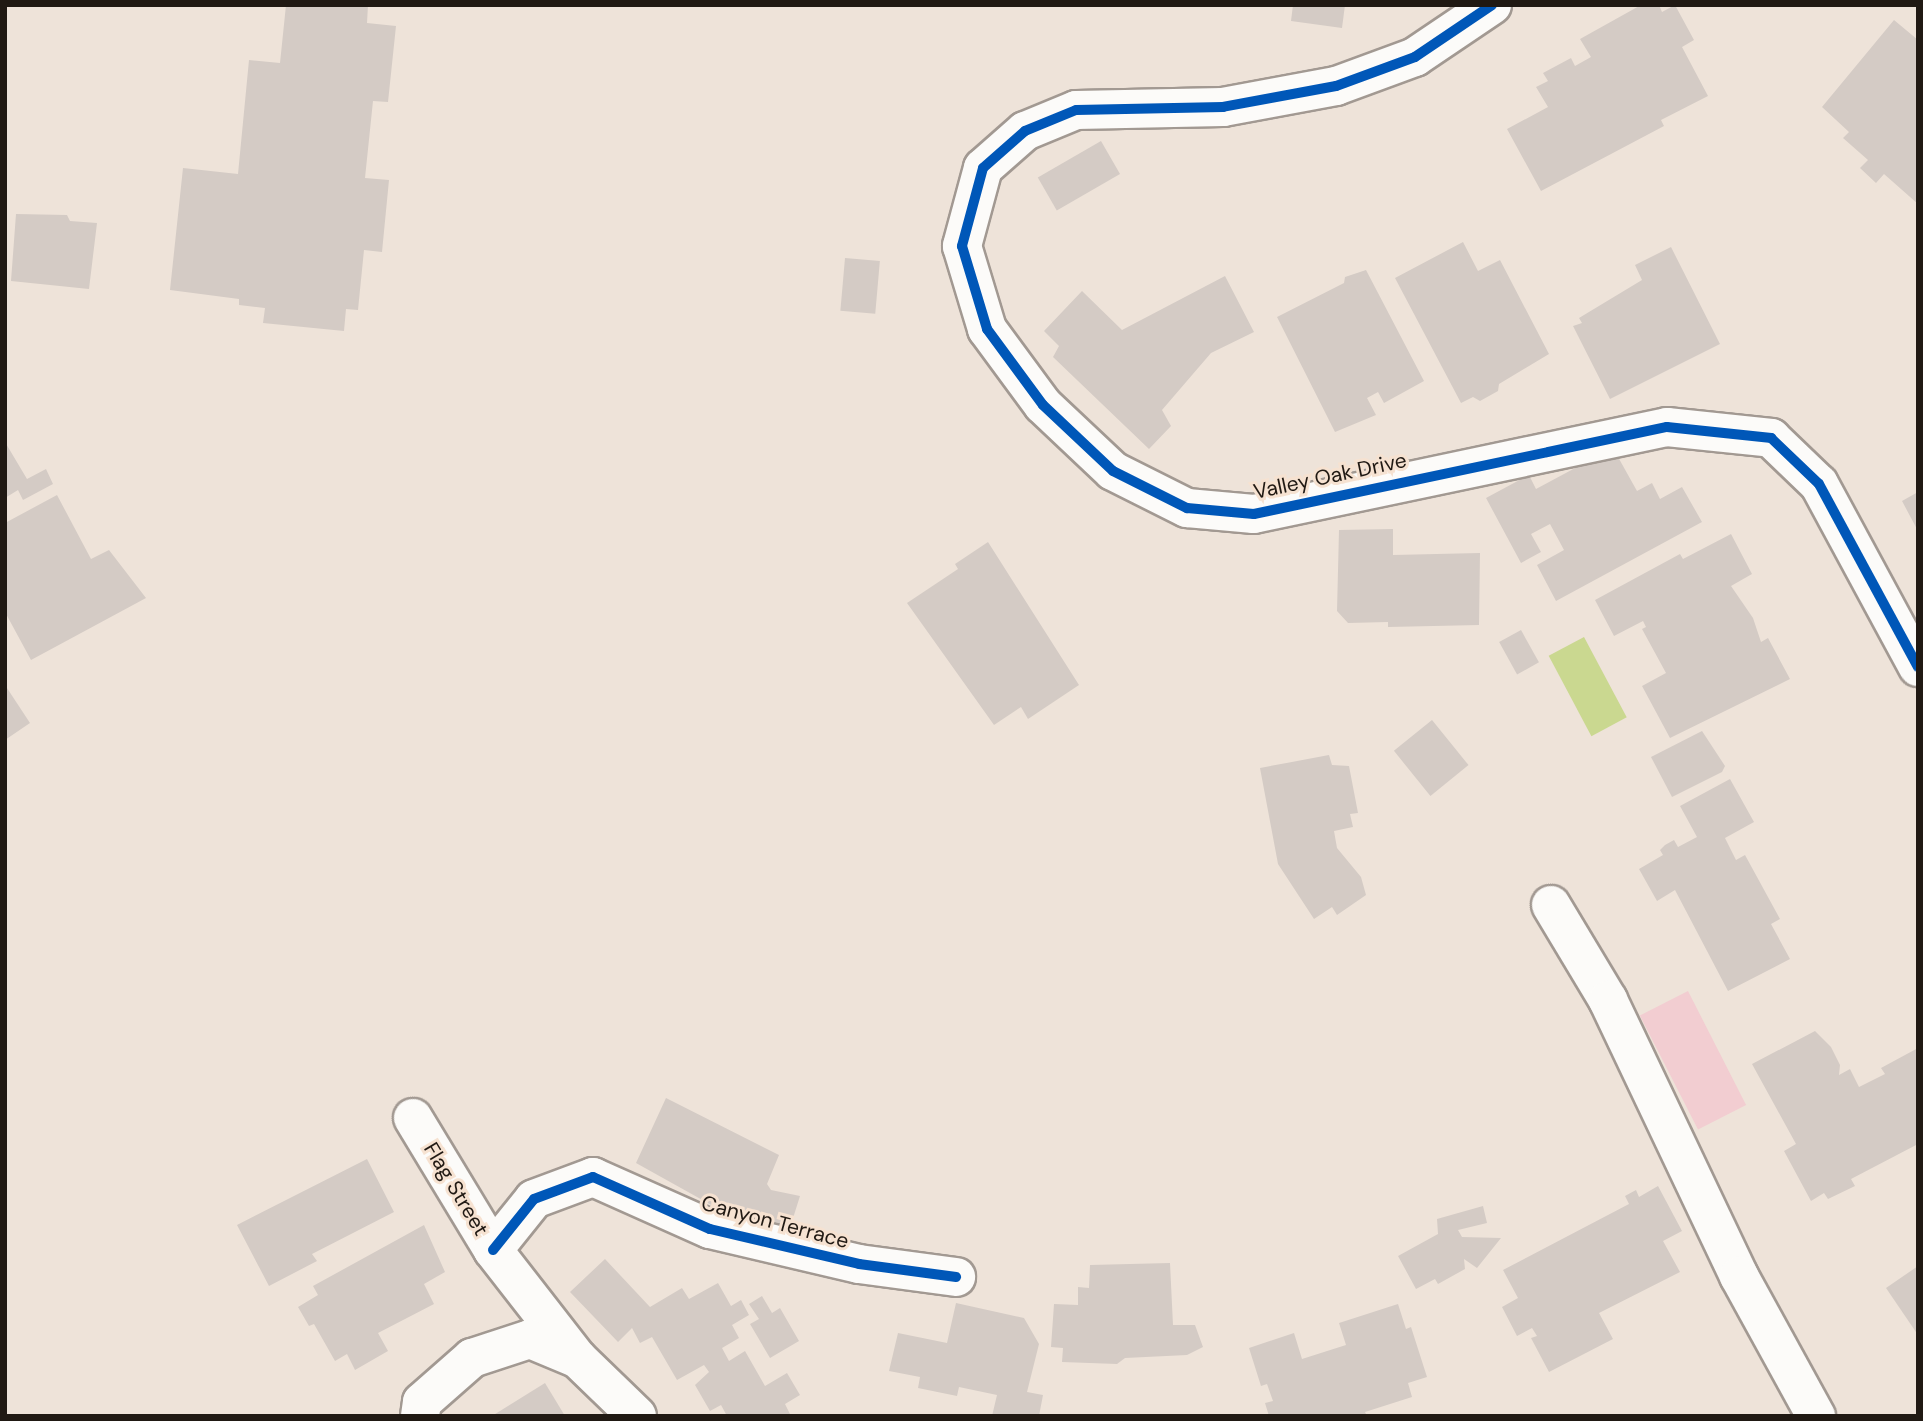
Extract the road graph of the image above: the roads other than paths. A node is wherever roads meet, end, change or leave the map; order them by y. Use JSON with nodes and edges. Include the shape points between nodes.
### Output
{"nodes":[{"id":1,"x":1492,"y":5,"type":"edge"},
{"id":2,"x":1918,"y":667,"type":"edge"},
{"id":3,"x":1551,"y":905,"type":"dead end"},
{"id":4,"x":413,"y":1118,"type":"dead end"},
{"id":5,"x":493,"y":1250,"type":"junction"},
{"id":6,"x":956,"y":1277,"type":"dead end"},
{"id":7,"x":578,"y":1359,"type":"junction"},
{"id":8,"x":420,"y":1416,"type":"edge"},
{"id":9,"x":637,"y":1416,"type":"edge"},
{"id":10,"x":1816,"y":1416,"type":"edge"}],
"edges":[{"from":1,"to":2,"type":"street","name":"Valley Oak Drive","via":[[1415,57],[1336,86],[1223,107],[1076,110],[1025,131],[983,168],[962,246],[987,329],[1043,405],[1113,471],[1187,508],[1254,514],[1667,427],[1771,438],[1819,484]]},
{"from":3,"to":10,"type":"street","via":[[1608,1000],[1739,1276]]},
{"from":4,"to":5,"type":"street","name":"Flag Street"},
{"from":5,"to":6,"type":"street","name":"Canyon Terrace","via":[[534,1199],[593,1177],[710,1229],[859,1264]]},
{"from":5,"to":7,"type":"street","name":"Flag Street"},
{"from":7,"to":8,"type":"street","via":[[530,1339],[472,1358],[422,1402]]},
{"from":7,"to":9,"type":"street"}]}
